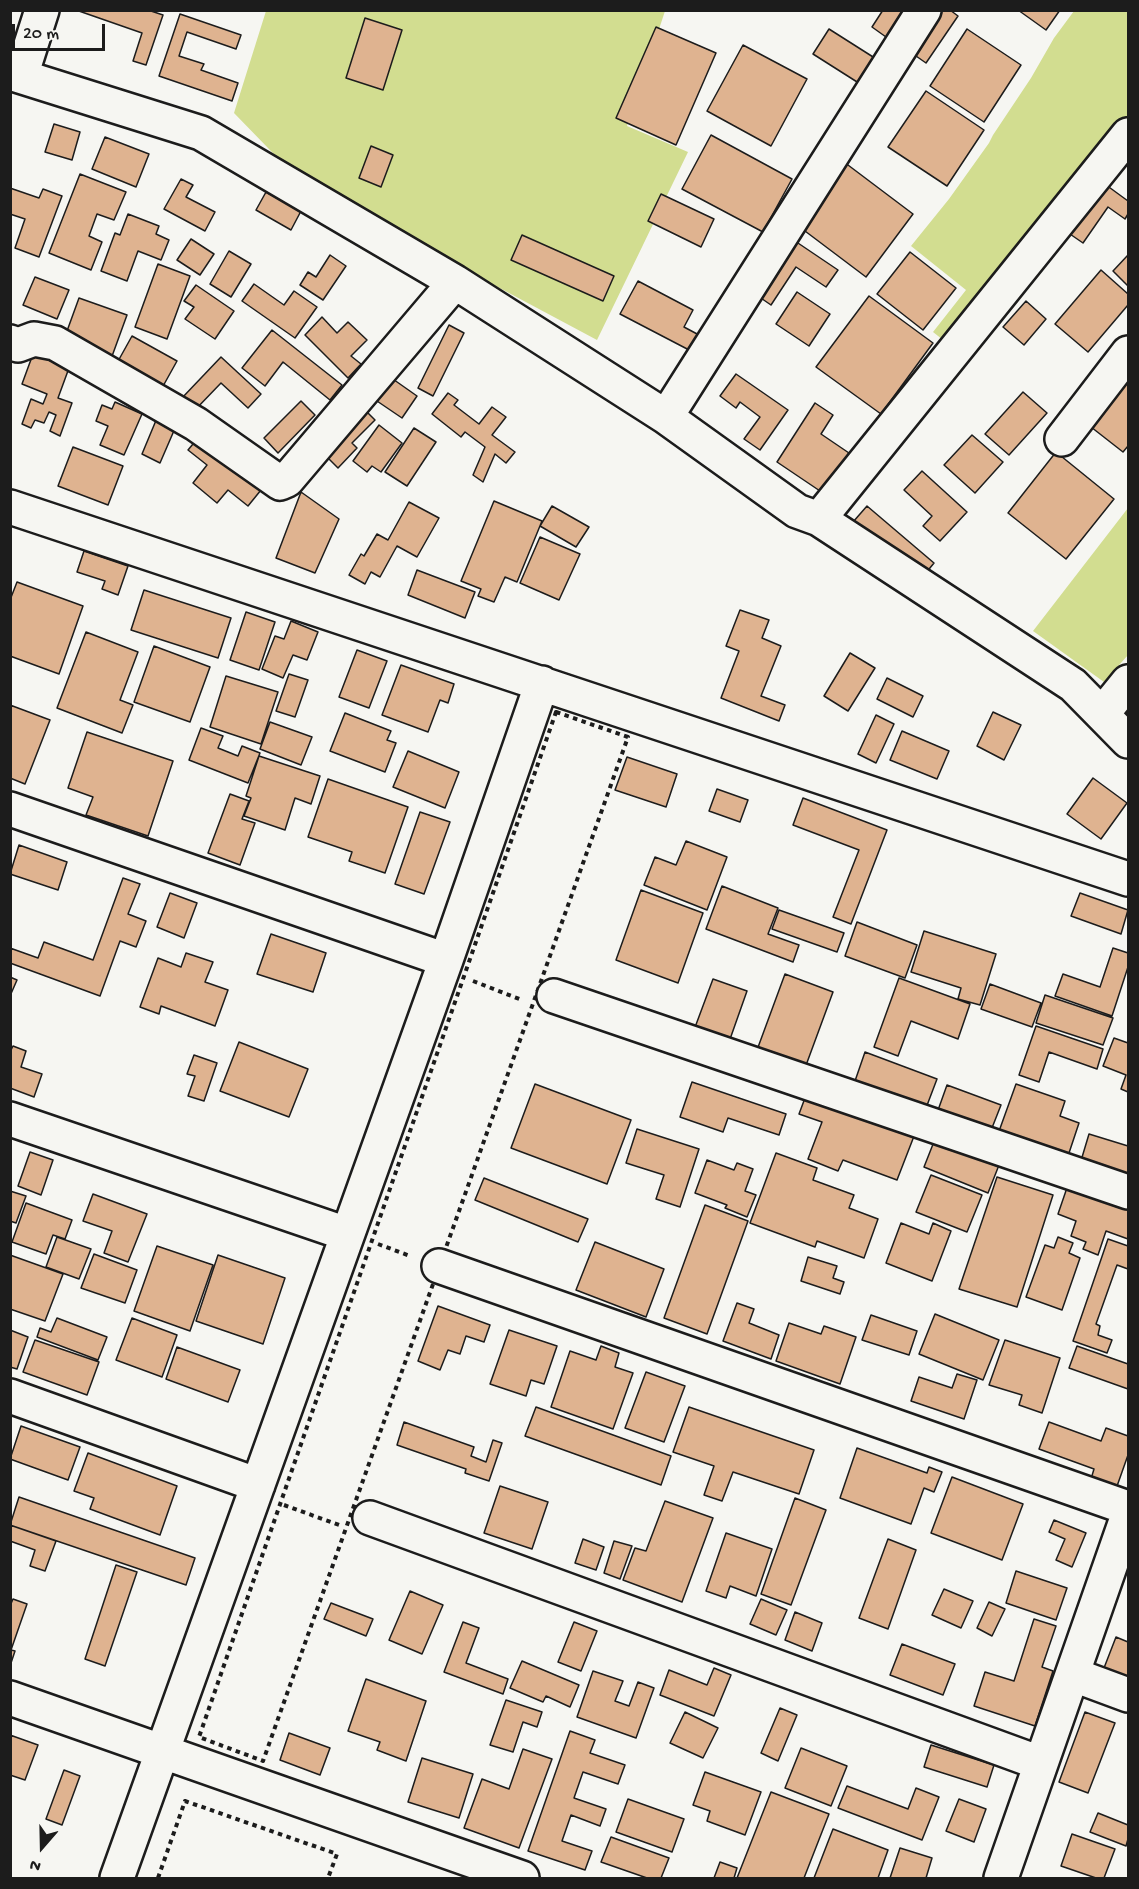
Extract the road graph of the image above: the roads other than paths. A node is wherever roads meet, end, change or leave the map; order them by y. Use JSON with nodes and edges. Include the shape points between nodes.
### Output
{"nodes":[{"id":1,"x":42,"y":10,"type":"edge"},
{"id":2,"x":924,"y":10,"type":"edge"},
{"id":3,"x":16,"y":74,"type":"edge"},
{"id":4,"x":1128,"y":135,"type":"edge"},
{"id":5,"x":456,"y":282,"type":"junction"},
{"id":6,"x":10,"y":342,"type":"edge"},
{"id":7,"x":1128,"y":353,"type":"edge"},
{"id":8,"x":666,"y":417,"type":"junction"},
{"id":9,"x":1062,"y":439,"type":"dead end"},
{"id":10,"x":10,"y":507,"type":"edge"},
{"id":11,"x":819,"y":519,"type":"junction"},
{"id":12,"x":1128,"y":682,"type":"edge"},
{"id":13,"x":542,"y":683,"type":"junction"},
{"id":14,"x":1102,"y":714,"type":"junction"},
{"id":15,"x":1128,"y":741,"type":"edge"},
{"id":16,"x":10,"y":809,"type":"edge"},
{"id":17,"x":1128,"y":879,"type":"edge"},
{"id":18,"x":455,"y":969,"type":"junction"},
{"id":19,"x":543,"y":1000,"type":"road end"},
{"id":20,"x":10,"y":1119,"type":"edge"},
{"id":21,"x":1128,"y":1192,"type":"edge"},
{"id":22,"x":359,"y":1238,"type":"junction"},
{"id":23,"x":430,"y":1263,"type":"road end"},
{"id":24,"x":10,"y":1396,"type":"edge"},
{"id":25,"x":269,"y":1494,"type":"junction"},
{"id":26,"x":1128,"y":1509,"type":"edge"},
{"id":27,"x":1128,"y":1515,"type":"edge"},
{"id":28,"x":358,"y":1523,"type":"road end"},
{"id":29,"x":1074,"y":1675,"type":"junction"},
{"id":30,"x":1128,"y":1695,"type":"edge"},
{"id":31,"x":10,"y":1698,"type":"edge"},
{"id":32,"x":162,"y":1752,"type":"junction"},
{"id":33,"x":1040,"y":1763,"type":"junction"},
{"id":34,"x":117,"y":1878,"type":"edge"},
{"id":35,"x":522,"y":1878,"type":"edge"},
{"id":36,"x":1001,"y":1878,"type":"edge"}],
"edges":[{"from":1,"to":3,"type":"street"},
{"from":2,"to":8,"type":"street"},
{"from":3,"to":5,"type":"street","via":[[201,133]]},
{"from":4,"to":11,"type":"street"},
{"from":5,"to":6,"type":"street","via":[[287,480],[280,483],[196,424],[55,343],[34,339],[18,345]]},
{"from":5,"to":8,"type":"street"},
{"from":7,"to":9,"type":"street"},
{"from":8,"to":11,"type":"street","via":[[797,511]]},
{"from":10,"to":13,"type":"street"},
{"from":11,"to":14,"type":"street","via":[[1073,685]]},
{"from":12,"to":14,"type":"street"},
{"from":13,"to":17,"type":"street"},
{"from":13,"to":18,"type":"street"},
{"from":14,"to":15,"type":"street"},
{"from":16,"to":18,"type":"street"},
{"from":18,"to":22,"type":"street"},
{"from":19,"to":21,"type":"street"},
{"from":20,"to":22,"type":"street"},
{"from":22,"to":25,"type":"street"},
{"from":23,"to":26,"type":"street"},
{"from":24,"to":25,"type":"street"},
{"from":25,"to":32,"type":"street"},
{"from":27,"to":29,"type":"street"},
{"from":28,"to":33,"type":"street"},
{"from":29,"to":30,"type":"street"},
{"from":29,"to":33,"type":"street"},
{"from":31,"to":32,"type":"street"},
{"from":32,"to":34,"type":"street"},
{"from":32,"to":35,"type":"street"},
{"from":33,"to":36,"type":"street"}]}
